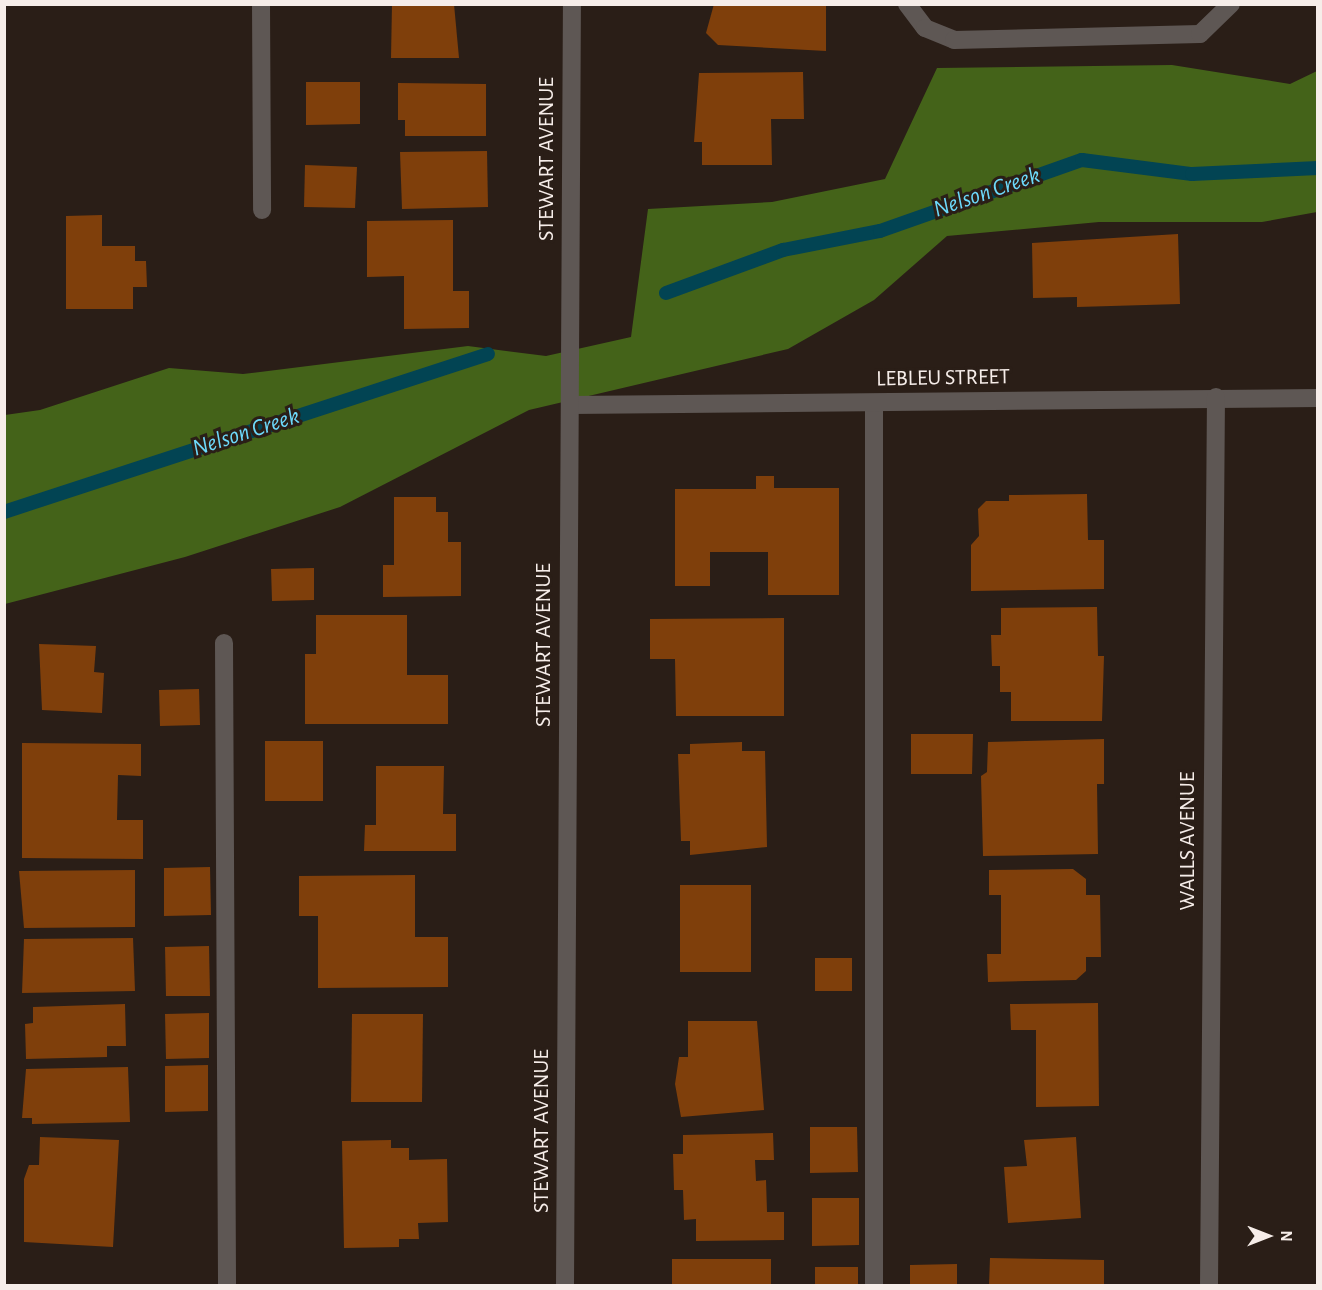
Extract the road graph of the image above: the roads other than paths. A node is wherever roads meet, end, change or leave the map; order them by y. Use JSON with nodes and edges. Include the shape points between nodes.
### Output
{"nodes":[{"id":1,"x":261,"y":4,"type":"edge"},
{"id":2,"x":572,"y":4,"type":"edge"},
{"id":3,"x":907,"y":4,"type":"edge"},
{"id":4,"x":1231,"y":4,"type":"edge"},
{"id":5,"x":262,"y":210,"type":"dead end"},
{"id":6,"x":1216,"y":398,"type":"junction"},
{"id":7,"x":1317,"y":398,"type":"edge"},
{"id":8,"x":874,"y":403,"type":"junction"},
{"id":9,"x":570,"y":405,"type":"junction"},
{"id":10,"x":224,"y":643,"type":"dead end"},
{"id":11,"x":227,"y":1286,"type":"edge"},
{"id":12,"x":565,"y":1286,"type":"edge"},
{"id":13,"x":874,"y":1286,"type":"edge"},
{"id":14,"x":1209,"y":1286,"type":"edge"}],
"edges":[{"from":1,"to":5,"type":"street"},
{"from":2,"to":9,"type":"street","name":"STEWART AVENUE"},
{"from":3,"to":4,"type":"street","via":[[925,28],[954,40],[1200,34]]},
{"from":6,"to":7,"type":"street","name":"LEBLEU STREET"},
{"from":6,"to":8,"type":"street","name":"LEBLEU STREET"},
{"from":6,"to":14,"type":"street","name":"WALLS AVENUE"},
{"from":8,"to":9,"type":"street","name":"LEBLEU STREET"},
{"from":8,"to":13,"type":"street"},
{"from":9,"to":12,"type":"street","name":"STEWART AVENUE"},
{"from":10,"to":11,"type":"street"}]}
